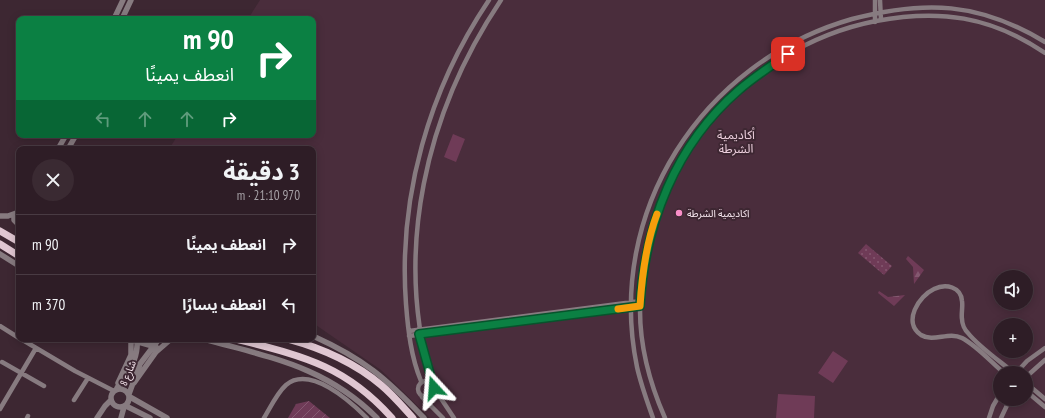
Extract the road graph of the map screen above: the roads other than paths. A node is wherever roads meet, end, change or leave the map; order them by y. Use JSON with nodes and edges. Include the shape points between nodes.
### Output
{"nodes":[{"id":1,"x":123,"y":0,"type":"edge"},
{"id":2,"x":131,"y":0,"type":"edge"},
{"id":3,"x":489,"y":0,"type":"edge"},
{"id":4,"x":500,"y":0,"type":"edge"},
{"id":5,"x":875,"y":0,"type":"edge"},
{"id":6,"x":880,"y":0,"type":"edge"},
{"id":7,"x":881,"y":11,"type":"junction"},
{"id":8,"x":875,"y":13,"type":"junction"},
{"id":9,"x":115,"y":16,"type":"edge"},
{"id":10,"x":123,"y":16,"type":"edge"},
{"id":11,"x":881,"y":20,"type":"junction"},
{"id":12,"x":875,"y":22,"type":"junction"},
{"id":13,"x":1045,"y":42,"type":"edge"},
{"id":14,"x":1045,"y":53,"type":"edge"},
{"id":15,"x":445,"y":78,"type":"junction"},
{"id":16,"x":455,"y":83,"type":"junction"},
{"id":17,"x":427,"y":126,"type":"junction"},
{"id":18,"x":437,"y":129,"type":"junction"},
{"id":19,"x":16,"y":213,"type":"edge"},
{"id":20,"x":646,"y":214,"type":"junction"},
{"id":21,"x":0,"y":216,"type":"edge"},
{"id":22,"x":656,"y":217,"type":"junction"},
{"id":23,"x":16,"y":222,"type":"edge"},
{"id":24,"x":0,"y":231,"type":"edge"},
{"id":25,"x":16,"y":240,"type":"edge"},
{"id":26,"x":0,"y":244,"type":"edge"},
{"id":27,"x":0,"y":254,"type":"edge"},
{"id":28,"x":16,"y":254,"type":"edge"},
{"id":29,"x":16,"y":264,"type":"edge"},
{"id":30,"x":641,"y":304,"type":"junction"},
{"id":31,"x":632,"y":305,"type":"junction"},
{"id":32,"x":0,"y":326,"type":"edge"},
{"id":33,"x":419,"y":331,"type":"junction"},
{"id":34,"x":409,"y":333,"type":"junction"},
{"id":35,"x":16,"y":336,"type":"edge"},
{"id":36,"x":316,"y":337,"type":"edge"},
{"id":37,"x":26,"y":342,"type":"edge"},
{"id":38,"x":131,"y":342,"type":"edge"},
{"id":39,"x":138,"y":342,"type":"edge"},
{"id":40,"x":143,"y":342,"type":"edge"},
{"id":41,"x":157,"y":342,"type":"edge"},
{"id":42,"x":167,"y":342,"type":"edge"},
{"id":43,"x":215,"y":342,"type":"edge"},
{"id":44,"x":247,"y":342,"type":"edge"},
{"id":45,"x":297,"y":342,"type":"edge"},
{"id":46,"x":154,"y":346,"type":"junction"},
{"id":47,"x":36,"y":348,"type":"junction"},
{"id":48,"x":1045,"y":348,"type":"edge"},
{"id":49,"x":159,"y":349,"type":"junction"},
{"id":50,"x":1045,"y":360,"type":"edge"},
{"id":51,"x":2,"y":362,"type":"dead end"},
{"id":52,"x":996,"y":366,"type":"edge"},
{"id":53,"x":1007,"y":366,"type":"edge"},
{"id":54,"x":1022,"y":366,"type":"edge"},
{"id":55,"x":1033,"y":370,"type":"edge"},
{"id":56,"x":21,"y":373,"type":"junction"},
{"id":57,"x":88,"y":378,"type":"junction"},
{"id":58,"x":421,"y":381,"type":"junction"},
{"id":59,"x":432,"y":383,"type":"junction"},
{"id":60,"x":133,"y":385,"type":"junction"},
{"id":61,"x":44,"y":386,"type":"dead end"},
{"id":62,"x":434,"y":388,"type":"junction"},
{"id":63,"x":116,"y":389,"type":"junction"},
{"id":64,"x":1033,"y":389,"type":"edge"},
{"id":65,"x":129,"y":396,"type":"junction"},
{"id":66,"x":421,"y":396,"type":"junction"},
{"id":67,"x":1033,"y":397,"type":"edge"},
{"id":68,"x":1045,"y":399,"type":"edge"},
{"id":69,"x":74,"y":400,"type":"dead end"},
{"id":70,"x":111,"y":400,"type":"junction"},
{"id":71,"x":125,"y":406,"type":"junction"},
{"id":72,"x":993,"y":406,"type":"edge"},
{"id":73,"x":1007,"y":406,"type":"edge"},
{"id":74,"x":1045,"y":407,"type":"edge"},
{"id":75,"x":0,"y":409,"type":"edge"},
{"id":76,"x":97,"y":418,"type":"edge"},
{"id":77,"x":121,"y":418,"type":"edge"},
{"id":78,"x":150,"y":418,"type":"edge"},
{"id":79,"x":166,"y":418,"type":"edge"},
{"id":80,"x":264,"y":418,"type":"edge"},
{"id":81,"x":365,"y":418,"type":"edge"},
{"id":82,"x":377,"y":418,"type":"edge"},
{"id":83,"x":392,"y":418,"type":"edge"},
{"id":84,"x":413,"y":418,"type":"edge"},
{"id":85,"x":424,"y":418,"type":"edge"},
{"id":86,"x":443,"y":418,"type":"edge"},
{"id":87,"x":454,"y":418,"type":"edge"},
{"id":88,"x":653,"y":418,"type":"edge"},
{"id":89,"x":664,"y":418,"type":"edge"},
{"id":90,"x":990,"y":418,"type":"edge"},
{"id":91,"x":1001,"y":418,"type":"edge"}],
"edges":[{"from":1,"to":9,"type":"street"},
{"from":2,"to":10,"type":"street"},
{"from":3,"to":15,"type":"street","via":[[465,38]]},
{"from":4,"to":16,"type":"street","via":[[482,28]]},
{"from":5,"to":8,"type":"street"},
{"from":6,"to":7,"type":"street"},
{"from":7,"to":8,"type":"street"},
{"from":7,"to":11,"type":"street"},
{"from":7,"to":13,"type":"street","via":[[911,6],[974,10],[1017,26]]},
{"from":8,"to":12,"type":"street"},
{"from":8,"to":20,"type":"street","via":[[841,22],[798,39],[762,60],[729,86],[688,133],[667,165]]},
{"from":11,"to":12,"type":"street"},
{"from":11,"to":14,"type":"street","via":[[912,15],[941,15],[974,21],[1020,38]]},
{"from":12,"to":22,"type":"street","via":[[843,30],[788,54],[738,91],[701,131],[683,156],[663,195]]},
{"from":15,"to":16,"type":"street"},
{"from":15,"to":17,"type":"street"},
{"from":16,"to":18,"type":"street"},
{"from":17,"to":18,"type":"street"},
{"from":17,"to":34,"type":"street","via":[[416,166],[407,236],[405,270]]},
{"from":18,"to":33,"type":"street","via":[[426,170],[415,264]]},
{"from":19,"to":21,"type":"street"},
{"from":19,"to":23,"type":"street"},
{"from":20,"to":22,"type":"street"},
{"from":20,"to":31,"type":"street","via":[[635,266]]},
{"from":22,"to":30,"type":"street","via":[[648,243]]},
{"from":24,"to":25,"type":"main road"},
{"from":26,"to":28,"type":"main road"},
{"from":27,"to":29,"type":"street"},
{"from":30,"to":31,"type":"street"},
{"from":30,"to":89,"type":"street","via":[[649,374]]},
{"from":31,"to":33,"type":"street"},
{"from":31,"to":88,"type":"street","via":[[637,368]]},
{"from":32,"to":35,"type":"street"},
{"from":33,"to":34,"type":"street"},
{"from":33,"to":59,"type":"street"},
{"from":34,"to":58,"type":"street","via":[[415,366]]},
{"from":36,"to":85,"type":"street","via":[[348,352],[373,369]]},
{"from":37,"to":47,"type":"street"},
{"from":38,"to":63,"type":"street","via":[[131,355]]},
{"from":39,"to":63,"type":"street","name":"شارع 8","via":[[133,365]]},
{"from":40,"to":46,"type":"street"},
{"from":41,"to":46,"type":"street","name":"شارع 8"},
{"from":42,"to":49,"type":"street"},
{"from":43,"to":82,"type":"street","via":[[289,363],[317,374],[353,396]]},
{"from":44,"to":83,"type":"main road","via":[[297,355],[329,367],[358,385]]},
{"from":45,"to":84,"type":"main road","via":[[319,349],[354,366],[381,384]]},
{"from":46,"to":49,"type":"street"},
{"from":46,"to":60,"type":"street","name":"شارع 8","via":[[140,364]]},
{"from":47,"to":56,"type":"street"},
{"from":47,"to":57,"type":"street"},
{"from":48,"to":54,"type":"street"},
{"from":49,"to":60,"type":"street"},
{"from":50,"to":55,"type":"street"},
{"from":51,"to":56,"type":"street"},
{"from":52,"to":53,"type":"street","via":[[962,338],[949,334],[940,338],[922,336],[914,329],[912,317],[916,306],[933,289],[945,286],[957,290],[962,300],[961,319],[968,333]]},
{"from":56,"to":61,"type":"street"},
{"from":56,"to":75,"type":"street"},
{"from":57,"to":63,"type":"street"},
{"from":57,"to":69,"type":"street"},
{"from":58,"to":59,"type":"street","via":[[427,380]]},
{"from":58,"to":66,"type":"street","via":[[417,389]]},
{"from":59,"to":62,"type":"street"},
{"from":60,"to":65,"type":"street","name":"شارع 8"},
{"from":62,"to":66,"type":"street","via":[[431,395]]},
{"from":62,"to":87,"type":"street"},
{"from":63,"to":65,"type":"street","via":[[124,390]]},
{"from":63,"to":70,"type":"street"},
{"from":64,"to":68,"type":"street"},
{"from":65,"to":71,"type":"street"},
{"from":65,"to":79,"type":"street"},
{"from":66,"to":86,"type":"street"},
{"from":67,"to":74,"type":"street"},
{"from":70,"to":71,"type":"street","via":[[115,406]]},
{"from":70,"to":76,"type":"street"},
{"from":71,"to":77,"type":"street"},
{"from":71,"to":78,"type":"street"},
{"from":72,"to":90,"type":"street"},
{"from":73,"to":91,"type":"street"},
{"from":80,"to":81,"type":"street","via":[[285,386],[304,378],[312,379],[328,388],[354,406]]}]}
